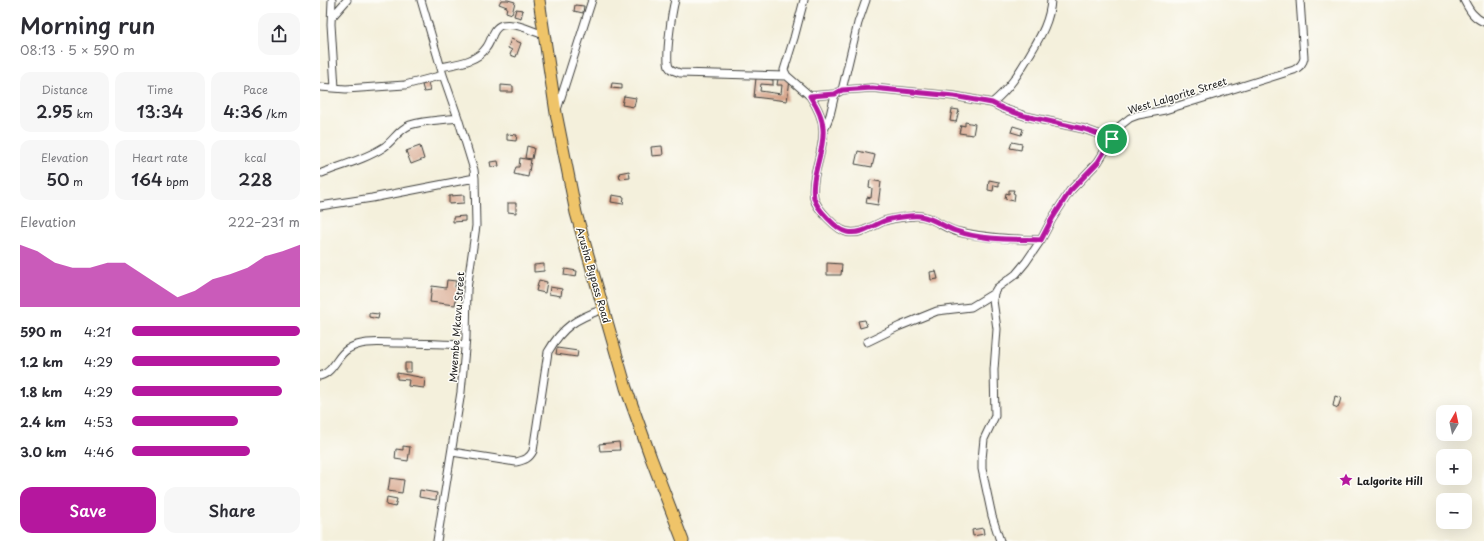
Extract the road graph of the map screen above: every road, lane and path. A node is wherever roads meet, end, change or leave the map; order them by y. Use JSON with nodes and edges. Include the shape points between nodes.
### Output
{"nodes":[{"id":1,"x":332,"y":0,"type":"edge"},
{"id":2,"x":347,"y":0,"type":"edge"},
{"id":3,"x":421,"y":0,"type":"edge"},
{"id":4,"x":539,"y":0,"type":"edge"},
{"id":5,"x":592,"y":0,"type":"edge"},
{"id":6,"x":675,"y":0,"type":"edge"},
{"id":7,"x":804,"y":0,"type":"edge"},
{"id":8,"x":866,"y":0,"type":"edge"},
{"id":9,"x":1051,"y":0,"type":"edge"},
{"id":10,"x":1300,"y":0,"type":"edge"},
{"id":11,"x":1464,"y":0,"type":"edge"},
{"id":12,"x":332,"y":17,"type":"junction"},
{"id":13,"x":1484,"y":22,"type":"edge"},
{"id":14,"x":544,"y":35,"type":"junction"},
{"id":15,"x":441,"y":67,"type":"junction"},
{"id":16,"x":443,"y":75,"type":"junction"},
{"id":17,"x":787,"y":76,"type":"junction"},
{"id":18,"x":320,"y":87,"type":"edge"},
{"id":19,"x":335,"y":88,"type":"junction"},
{"id":20,"x":842,"y":90,"type":"junction"},
{"id":21,"x":835,"y":94,"type":"junction"},
{"id":22,"x":810,"y":96,"type":"junction"},
{"id":23,"x":992,"y":103,"type":"junction"},
{"id":24,"x":556,"y":112,"type":"junction"},
{"id":25,"x":458,"y":118,"type":"junction"},
{"id":26,"x":824,"y":130,"type":"junction"},
{"id":27,"x":1112,"y":139,"type":"junction"},
{"id":28,"x":322,"y":173,"type":"dead end"},
{"id":29,"x":475,"y":178,"type":"junction"},
{"id":30,"x":320,"y":206,"type":"edge"},
{"id":31,"x":1041,"y":240,"type":"junction"},
{"id":32,"x":994,"y":293,"type":"junction"},
{"id":33,"x":603,"y":309,"type":"junction"},
{"id":34,"x":867,"y":342,"type":"dead end"},
{"id":35,"x":466,"y":345,"type":"junction"},
{"id":36,"x":320,"y":376,"type":"edge"},
{"id":37,"x":452,"y":452,"type":"junction"},
{"id":38,"x":437,"y":541,"type":"edge"},
{"id":39,"x":683,"y":541,"type":"edge"},
{"id":40,"x":1000,"y":541,"type":"edge"}],
"edges":[{"from":1,"to":12,"type":"street"},
{"from":2,"to":12,"type":"street"},
{"from":3,"to":15,"type":"street","name":"Mwembe Mkavu Street"},
{"from":4,"to":14,"type":"main road","name":"Arusha Bypass Road"},
{"from":5,"to":24,"type":"street"},
{"from":6,"to":17,"type":"street","via":[[668,56],[668,66],[672,70],[680,73]]},
{"from":7,"to":17,"type":"street","via":[[784,66],[784,73]]},
{"from":8,"to":20,"type":"street","via":[[858,22]]},
{"from":9,"to":23,"type":"street","via":[[1046,27],[1008,89]]},
{"from":10,"to":27,"type":"street","name":"West Lalgorite Street","via":[[1304,58],[1299,67],[1165,110],[1130,118],[1121,125]]},
{"from":11,"to":13,"type":"street","via":[[1473,15]]},
{"from":12,"to":19,"type":"street"},
{"from":14,"to":15,"type":"street","via":[[514,25],[501,26],[494,32],[486,49],[481,53],[461,63]]},
{"from":14,"to":24,"type":"main road","name":"Arusha Bypass Road"},
{"from":15,"to":16,"type":"street","name":"Mwembe Mkavu Street"},
{"from":16,"to":19,"type":"street","via":[[405,85]]},
{"from":16,"to":25,"type":"street","name":"Mwembe Mkavu Street"},
{"from":17,"to":22,"type":"street"},
{"from":18,"to":19,"type":"street"},
{"from":20,"to":21,"type":"street"},
{"from":20,"to":23,"type":"street","via":[[888,89]]},
{"from":21,"to":22,"type":"street"},
{"from":21,"to":26,"type":"street"},
{"from":22,"to":26,"type":"street"},
{"from":23,"to":27,"type":"street","via":[[1025,116],[1084,129]]},
{"from":24,"to":33,"type":"main road","name":"Arusha Bypass Road","via":[[576,213]]},
{"from":25,"to":28,"type":"street","via":[[408,126],[399,131],[384,147]]},
{"from":25,"to":29,"type":"street","name":"Mwembe Mkavu Street"},
{"from":26,"to":31,"type":"street","via":[[815,174],[814,200],[840,230],[848,233],[858,232],[885,221],[920,216],[957,232]]},
{"from":27,"to":31,"type":"street","name":"West Lalgorite Street","via":[[1098,162],[1070,191]]},
{"from":29,"to":30,"type":"street"},
{"from":29,"to":35,"type":"street","name":"Mwembe Mkavu Street","via":[[476,226],[467,289]]},
{"from":31,"to":32,"type":"street","name":"West Lalgorite Street","via":[[1016,274]]},
{"from":32,"to":34,"type":"street","name":"West Lalgorite Street","via":[[971,307],[938,311]]},
{"from":32,"to":40,"type":"street","via":[[997,329],[994,370],[995,416],[984,439],[982,469]]},
{"from":33,"to":37,"type":"street","via":[[568,325],[548,352],[534,447],[530,456],[516,462]]},
{"from":33,"to":39,"type":"main road","name":"Arusha Bypass Road","via":[[626,388]]},
{"from":35,"to":36,"type":"street","via":[[360,345],[349,348],[329,371]]},
{"from":35,"to":37,"type":"street","name":"Mwembe Mkavu Street"},
{"from":37,"to":38,"type":"street","name":"Mwembe Mkavu Street"}]}
